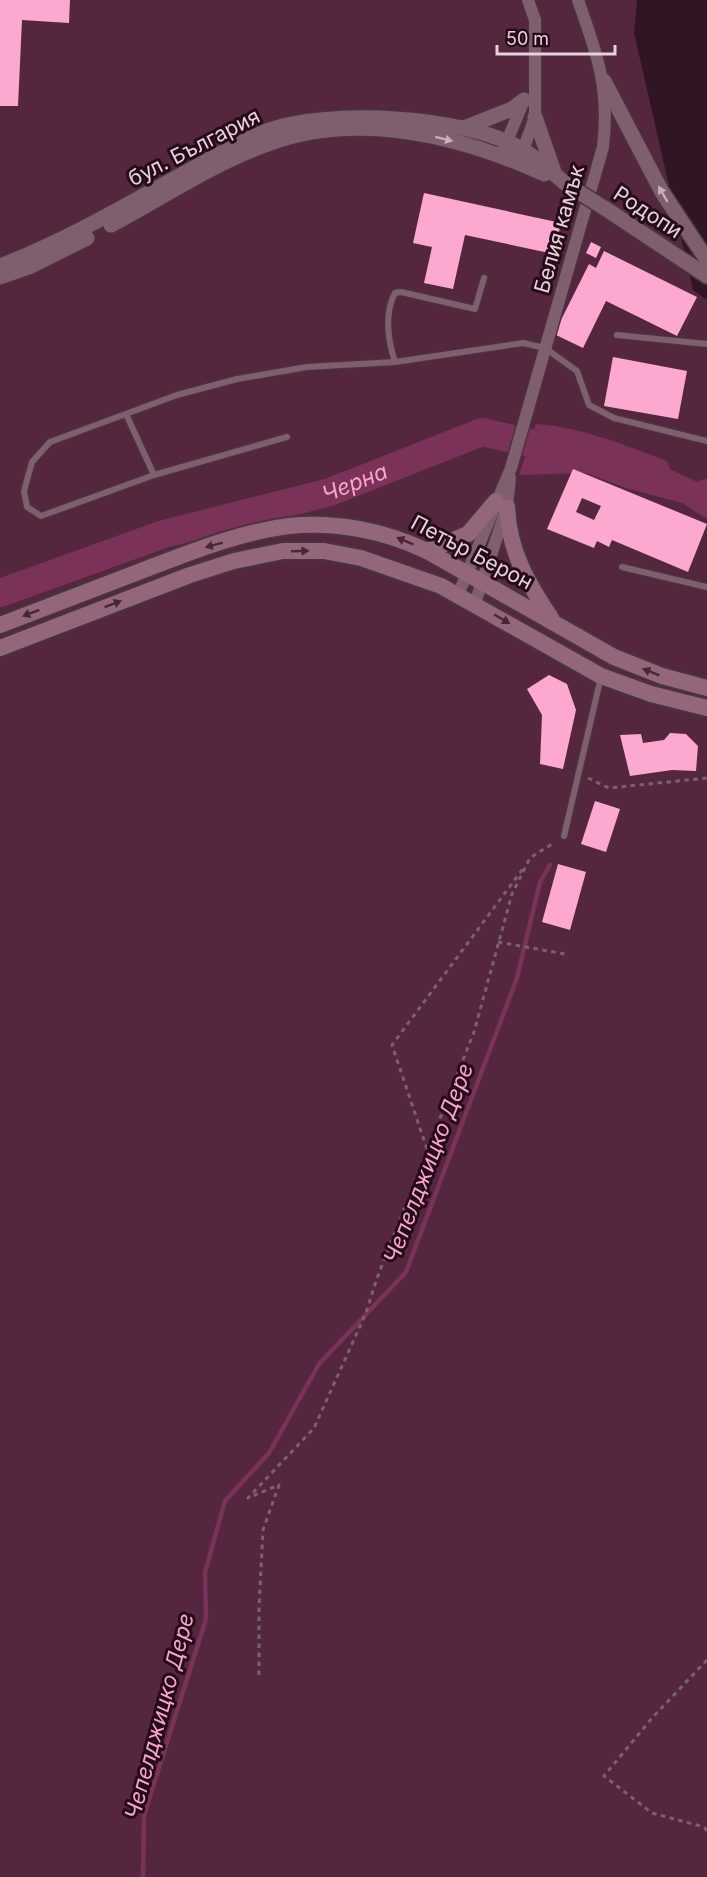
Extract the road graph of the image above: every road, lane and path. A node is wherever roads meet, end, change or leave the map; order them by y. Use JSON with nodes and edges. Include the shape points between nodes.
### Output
{"nodes":[{"id":1,"x":528,"y":0,"type":"edge"},
{"id":2,"x":578,"y":0,"type":"edge"},
{"id":3,"x":535,"y":78,"type":"junction"},
{"id":4,"x":603,"y":81,"type":"junction"},
{"id":5,"x":524,"y":100,"type":"junction"},
{"id":6,"x":536,"y":117,"type":"junction"},
{"id":7,"x":465,"y":128,"type":"junction"},
{"id":8,"x":504,"y":148,"type":"junction"},
{"id":9,"x":521,"y":156,"type":"junction"},
{"id":10,"x":561,"y":179,"type":"junction"},
{"id":11,"x":707,"y":261,"type":"edge"},
{"id":12,"x":0,"y":266,"type":"edge"},
{"id":13,"x":707,"y":276,"type":"edge"},
{"id":14,"x":0,"y":278,"type":"edge"},
{"id":15,"x":484,"y":278,"type":"dead end"},
{"id":16,"x":617,"y":335,"type":"dead end"},
{"id":17,"x":707,"y":344,"type":"edge"},
{"id":18,"x":545,"y":348,"type":"junction"},
{"id":19,"x":395,"y":362,"type":"junction"},
{"id":20,"x":126,"y":414,"type":"junction"},
{"id":21,"x":287,"y":437,"type":"dead end"},
{"id":22,"x":707,"y":441,"type":"edge"},
{"id":23,"x":154,"y":475,"type":"junction"},
{"id":24,"x":502,"y":504,"type":"junction"},
{"id":25,"x":427,"y":551,"type":"junction"},
{"id":26,"x":622,"y":567,"type":"dead end"},
{"id":27,"x":467,"y":573,"type":"junction"},
{"id":28,"x":482,"y":582,"type":"junction"},
{"id":29,"x":707,"y":587,"type":"edge"},
{"id":30,"x":458,"y":595,"type":"junction"},
{"id":31,"x":475,"y":603,"type":"junction"},
{"id":32,"x":553,"y":621,"type":"junction"},
{"id":33,"x":0,"y":625,"type":"edge"},
{"id":34,"x":0,"y":648,"type":"edge"},
{"id":35,"x":601,"y":676,"type":"junction"},
{"id":36,"x":707,"y":688,"type":"edge"},
{"id":37,"x":707,"y":708,"type":"edge"},
{"id":38,"x":579,"y":772,"type":"junction"},
{"id":39,"x":707,"y":778,"type":"edge"},
{"id":40,"x":564,"y":836,"type":"joint"},
{"id":41,"x":530,"y":858,"type":"junction"},
{"id":42,"x":498,"y":942,"type":"junction"},
{"id":43,"x":565,"y":954,"type":"dead end"},
{"id":44,"x":428,"y":1151,"type":"junction"},
{"id":45,"x":707,"y":1660,"type":"edge"},
{"id":46,"x":259,"y":1675,"type":"dead end"},
{"id":47,"x":707,"y":1830,"type":"edge"}],
"edges":[{"from":1,"to":3,"type":"street","via":[[535,20]]},
{"from":2,"to":4,"type":"street","name":"Белия камък"},
{"from":3,"to":5,"type":"street"},
{"from":3,"to":6,"type":"street"},
{"from":11,"to":4,"type":"street","one_way":true,"via":[[662,192]]},
{"from":4,"to":18,"type":"street","name":"Белия камък","via":[[607,116],[603,147]]},
{"from":5,"to":7,"type":"street"},
{"from":5,"to":8,"type":"street"},
{"from":6,"to":9,"type":"street"},
{"from":6,"to":10,"type":"street"},
{"from":7,"to":8,"type":"street","name":"бул. България"},
{"from":7,"to":12,"type":"street","name":"бул. България","via":[[364,119],[329,120],[267,132],[78,231]]},
{"from":8,"to":9,"type":"street","name":"бул. България"},
{"from":14,"to":8,"type":"street","name":"бул. България","one_way":true,"via":[[80,242],[237,157],[296,136],[329,130],[398,131]]},
{"from":9,"to":10,"type":"street","name":"Родопи"},
{"from":10,"to":13,"type":"street","name":"Родопи","bridge":true},
{"from":15,"to":19,"type":"lane","via":[[475,309],[396,293],[388,340]]},
{"from":16,"to":17,"type":"lane"},
{"from":18,"to":19,"type":"lane","via":[[523,343]]},
{"from":18,"to":22,"type":"lane","via":[[577,370],[589,405],[614,418]]},
{"from":18,"to":24,"type":"street","name":"Белия камък"},
{"from":19,"to":20,"type":"lane","via":[[307,367],[237,379]]},
{"from":20,"to":23,"type":"lane"},
{"from":20,"to":23,"type":"lane","via":[[51,442],[32,462],[24,491],[27,507],[41,516]]},
{"from":21,"to":23,"type":"lane"},
{"from":24,"to":25,"type":"main road","via":[[468,534]]},
{"from":24,"to":27,"type":"street","name":"Белия камък"},
{"from":24,"to":28,"type":"street","name":"Белия камък"},
{"from":24,"to":32,"type":"main road","via":[[515,556]]},
{"from":25,"to":27,"type":"main road","name":"Петър Берон"},
{"from":25,"to":33,"type":"main road","name":"Петър Берон","one_way":true,"via":[[376,532],[290,526],[198,549]]},
{"from":26,"to":29,"type":"lane"},
{"from":27,"to":28,"type":"main road","name":"Петър Берон"},
{"from":27,"to":30,"type":"street","name":"Белия камък"},
{"from":28,"to":31,"type":"street","name":"Белия камък"},
{"from":28,"to":32,"type":"main road","name":"Петър Берон"},
{"from":30,"to":31,"type":"main road","name":"Петър Берон"},
{"from":34,"to":30,"type":"main road","name":"Петър Берон","one_way":true,"via":[[190,575],[283,551],[324,551],[361,558]]},
{"from":31,"to":35,"type":"main road","name":"Петър Берон","one_way":true},
{"from":36,"to":32,"type":"main road","name":"Петър Берон","one_way":true,"via":[[614,657]]},
{"from":35,"to":37,"type":"main road","name":"Петър Берон"},
{"from":35,"to":38,"type":"lane"},
{"from":38,"to":39,"type":"path","via":[[609,788]]},
{"from":38,"to":40,"type":"lane"},
{"from":40,"to":41,"type":"path"},
{"from":41,"to":42,"type":"path","via":[[512,894]]},
{"from":41,"to":44,"type":"path","via":[[392,1045]]},
{"from":42,"to":43,"type":"path"},
{"from":42,"to":44,"type":"path","via":[[474,1032]]},
{"from":44,"to":46,"type":"path","via":[[366,1313],[314,1428],[248,1498],[279,1485],[263,1530]]},
{"from":45,"to":47,"type":"path","via":[[604,1776],[652,1813]]}]}
